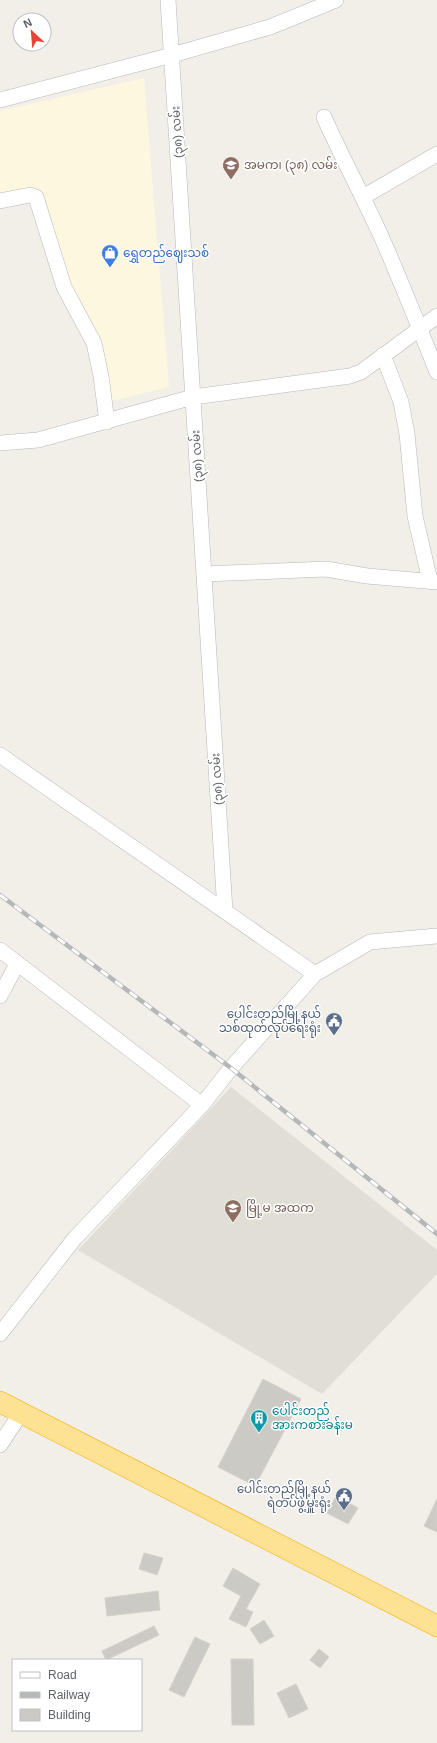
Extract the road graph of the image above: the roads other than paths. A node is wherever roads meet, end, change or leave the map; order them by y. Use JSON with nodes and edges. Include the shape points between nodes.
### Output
{"nodes":[{"id":1,"x":168,"y":0,"type":"edge"},
{"id":2,"x":336,"y":0,"type":"edge"},
{"id":3,"x":172,"y":56,"type":"junction"},
{"id":4,"x":0,"y":100,"type":"edge"},
{"id":5,"x":324,"y":118,"type":"dead end"},
{"id":6,"x":437,"y":154,"type":"edge"},
{"id":7,"x":363,"y":197,"type":"junction"},
{"id":8,"x":0,"y":201,"type":"edge"},
{"id":9,"x":437,"y":316,"type":"edge"},
{"id":10,"x":419,"y":329,"type":"junction"},
{"id":11,"x":383,"y":355,"type":"junction"},
{"id":12,"x":437,"y":372,"type":"edge"},
{"id":13,"x":193,"y":397,"type":"junction"},
{"id":14,"x":106,"y":422,"type":"junction"},
{"id":15,"x":0,"y":443,"type":"edge"},
{"id":16,"x":204,"y":574,"type":"junction"},
{"id":17,"x":434,"y":582,"type":"edge"},
{"id":18,"x":0,"y":755,"type":"edge"},
{"id":19,"x":225,"y":911,"type":"junction"},
{"id":20,"x":437,"y":936,"type":"edge"},
{"id":21,"x":0,"y":950,"type":"edge"},
{"id":22,"x":17,"y":964,"type":"junction"},
{"id":23,"x":315,"y":974,"type":"junction"},
{"id":24,"x":0,"y":996,"type":"edge"},
{"id":25,"x":202,"y":1105,"type":"junction"},
{"id":26,"x":0,"y":1334,"type":"edge"},
{"id":27,"x":0,"y":1402,"type":"edge"},
{"id":28,"x":21,"y":1413,"type":"junction"},
{"id":29,"x":0,"y":1445,"type":"edge"},
{"id":30,"x":437,"y":1626,"type":"edge"}],
"edges":[{"from":1,"to":3,"type":"street","name":"(၃၈) လမ်း"},
{"from":2,"to":3,"type":"street","via":[[270,27]]},
{"from":3,"to":4,"type":"street"},
{"from":3,"to":13,"type":"street","name":"(၃၈) လမ်း"},
{"from":5,"to":7,"type":"street"},
{"from":6,"to":7,"type":"street"},
{"from":7,"to":10,"type":"street"},
{"from":8,"to":14,"type":"street","via":[[30,195],[36,197],[64,286],[94,343]]},
{"from":9,"to":10,"type":"street"},
{"from":10,"to":11,"type":"street"},
{"from":10,"to":12,"type":"street"},
{"from":11,"to":13,"type":"street","via":[[361,372],[350,376]]},
{"from":11,"to":17,"type":"street","via":[[401,402],[407,434],[415,516]]},
{"from":13,"to":14,"type":"street"},
{"from":13,"to":16,"type":"street","name":"(၃၈) လမ်း"},
{"from":14,"to":15,"type":"street","via":[[38,440]]},
{"from":16,"to":17,"type":"street","via":[[326,569],[367,576]]},
{"from":16,"to":19,"type":"street","name":"(၃၈) လမ်း"},
{"from":18,"to":19,"type":"street"},
{"from":19,"to":23,"type":"street"},
{"from":20,"to":23,"type":"street","via":[[370,942]]},
{"from":21,"to":22,"type":"street"},
{"from":22,"to":24,"type":"street"},
{"from":22,"to":25,"type":"street"},
{"from":23,"to":25,"type":"street","via":[[231,1068]]},
{"from":25,"to":26,"type":"street","via":[[74,1238]]},
{"from":27,"to":28,"type":"highway"},
{"from":28,"to":29,"type":"street"},
{"from":28,"to":30,"type":"highway"}]}
